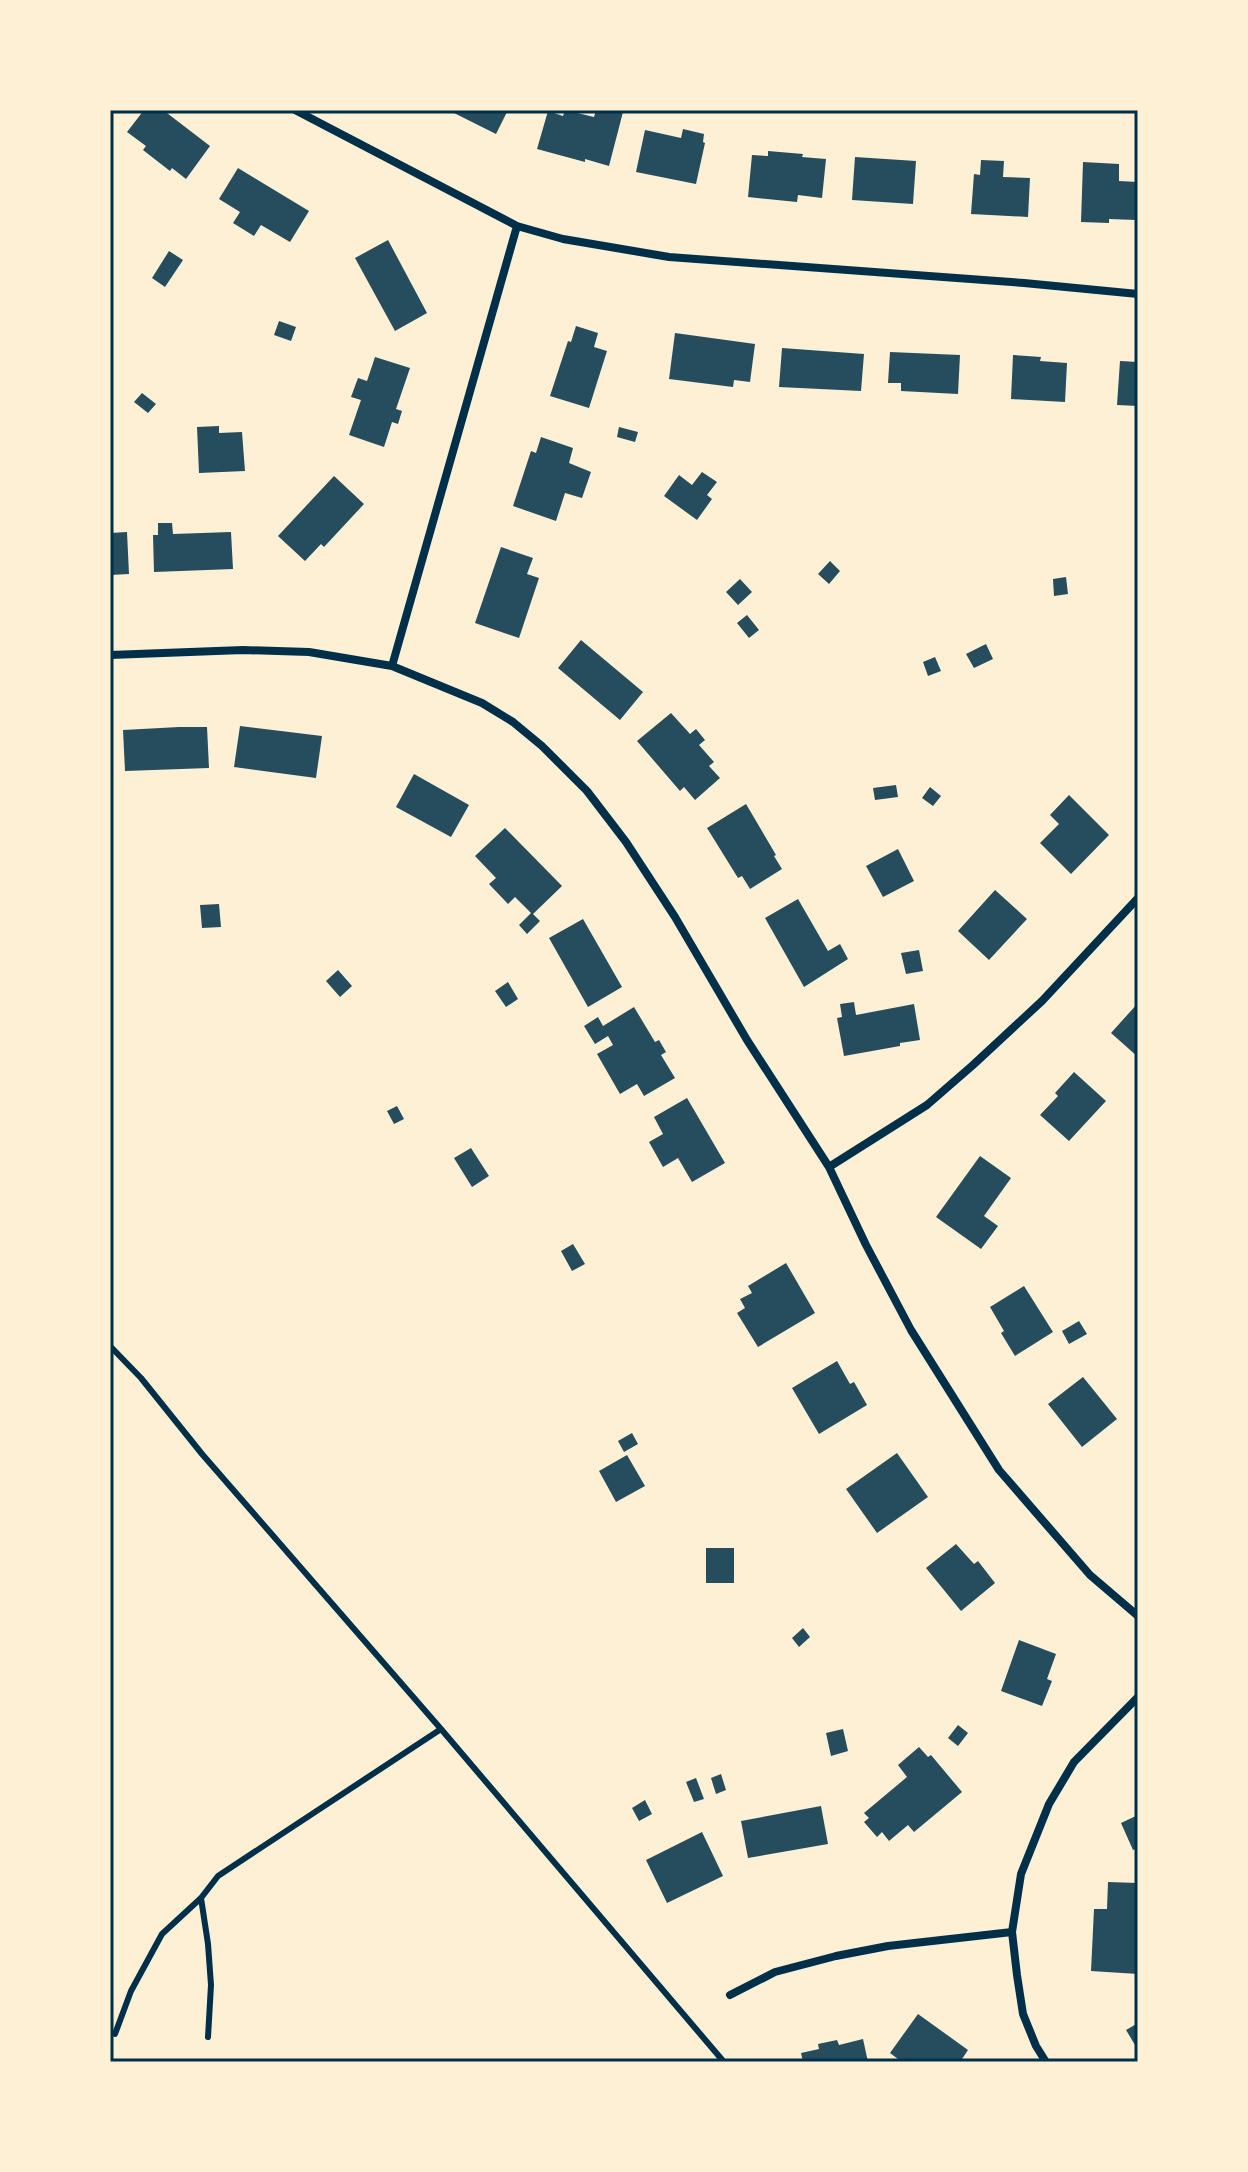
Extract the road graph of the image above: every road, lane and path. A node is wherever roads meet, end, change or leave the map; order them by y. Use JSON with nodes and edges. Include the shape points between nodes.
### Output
{"nodes":[{"id":1,"x":295,"y":110,"type":"edge"},
{"id":2,"x":517,"y":226,"type":"junction"},
{"id":3,"x":1138,"y":294,"type":"edge"},
{"id":4,"x":110,"y":655,"type":"edge"},
{"id":5,"x":392,"y":666,"type":"junction"},
{"id":6,"x":1138,"y":898,"type":"edge"},
{"id":7,"x":829,"y":1167,"type":"junction"},
{"id":8,"x":110,"y":1346,"type":"edge"},
{"id":9,"x":1138,"y":1616,"type":"edge"},
{"id":10,"x":1138,"y":1697,"type":"edge"},
{"id":11,"x":441,"y":1729,"type":"junction"},
{"id":12,"x":201,"y":1898,"type":"junction"},
{"id":13,"x":1012,"y":1932,"type":"junction"},
{"id":14,"x":730,"y":1995,"type":"dead end"},
{"id":15,"x":115,"y":2034,"type":"dead end"},
{"id":16,"x":208,"y":2037,"type":"dead end"},
{"id":17,"x":724,"y":2062,"type":"edge"},
{"id":18,"x":1046,"y":2062,"type":"edge"}],
"edges":[{"from":1,"to":2,"type":"street"},
{"from":2,"to":3,"type":"street","via":[[669,257]]},
{"from":2,"to":5,"type":"street"},
{"from":4,"to":5,"type":"street","via":[[309,652]]},
{"from":5,"to":7,"type":"street","via":[[482,703],[513,722],[587,791],[675,917]]},
{"from":6,"to":7,"type":"street","via":[[1042,1001],[973,1065],[927,1105]]},
{"from":7,"to":9,"type":"street","via":[[911,1330],[999,1470],[1090,1575]]},
{"from":8,"to":11,"type":"lane"},
{"from":10,"to":13,"type":"street","via":[[1074,1762],[1049,1804],[1021,1874]]},
{"from":11,"to":12,"type":"lane","via":[[230,1866]]},
{"from":11,"to":17,"type":"lane"},
{"from":12,"to":15,"type":"lane","via":[[162,1934]]},
{"from":12,"to":16,"type":"lane","via":[[211,1985]]},
{"from":13,"to":14,"type":"street","via":[[836,1956],[775,1972]]},
{"from":13,"to":18,"type":"street","via":[[1023,2014]]}]}
